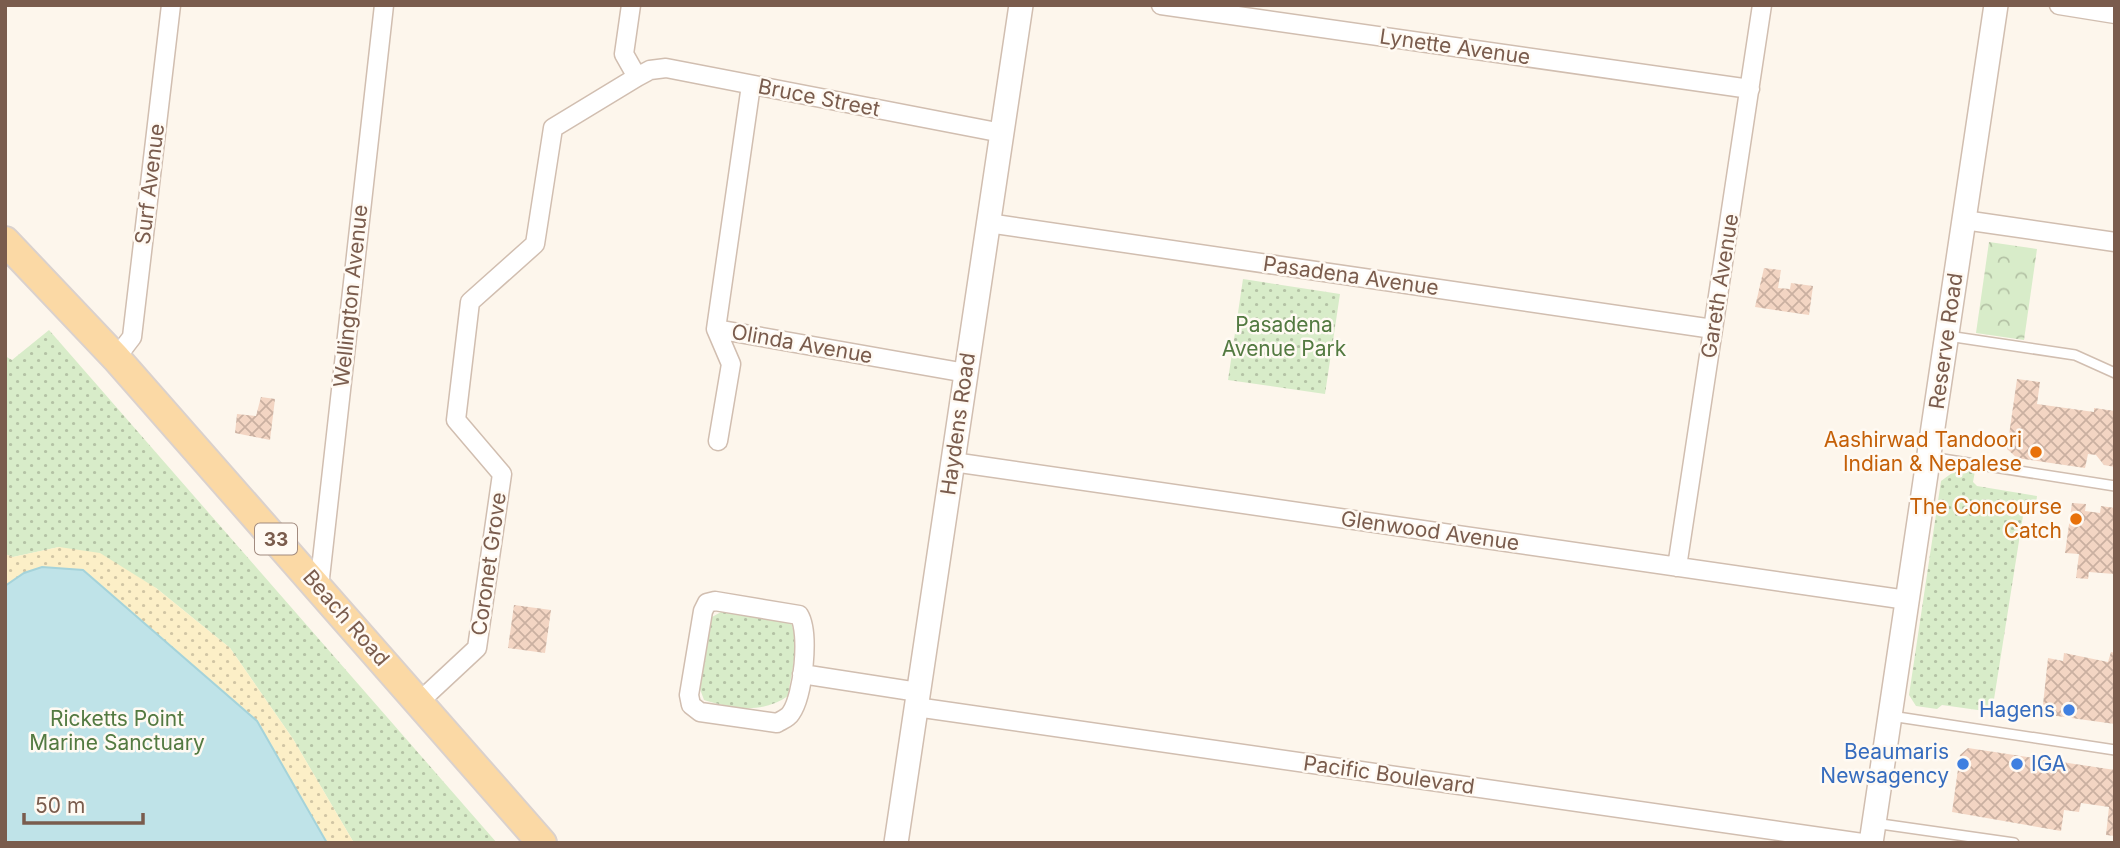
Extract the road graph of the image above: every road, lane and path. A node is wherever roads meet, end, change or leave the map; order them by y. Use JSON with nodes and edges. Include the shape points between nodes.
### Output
{"nodes":[{"id":1,"x":171,"y":5,"type":"edge"},
{"id":2,"x":384,"y":5,"type":"edge"},
{"id":3,"x":631,"y":5,"type":"edge"},
{"id":4,"x":1021,"y":5,"type":"edge"},
{"id":5,"x":1161,"y":5,"type":"edge"},
{"id":6,"x":1762,"y":5,"type":"edge"},
{"id":7,"x":1996,"y":5,"type":"edge"},
{"id":8,"x":2059,"y":5,"type":"edge"},
{"id":9,"x":2115,"y":13,"type":"edge"},
{"id":10,"x":637,"y":77,"type":"junction"},
{"id":11,"x":751,"y":85,"type":"junction"},
{"id":12,"x":1749,"y":89,"type":"junction"},
{"id":13,"x":1002,"y":133,"type":"junction"},
{"id":14,"x":1964,"y":220,"type":"junction"},
{"id":15,"x":989,"y":223,"type":"junction"},
{"id":16,"x":5,"y":241,"type":"edge"},
{"id":17,"x":2115,"y":242,"type":"edge"},
{"id":18,"x":716,"y":329,"type":"junction"},
{"id":19,"x":1713,"y":329,"type":"junction"},
{"id":20,"x":1947,"y":336,"type":"junction"},
{"id":21,"x":116,"y":358,"type":"junction"},
{"id":22,"x":966,"y":373,"type":"junction"},
{"id":23,"x":2115,"y":373,"type":"edge"},
{"id":24,"x":718,"y":442,"type":"dead end"},
{"id":25,"x":1929,"y":457,"type":"junction"},
{"id":26,"x":953,"y":462,"type":"junction"},
{"id":27,"x":2115,"y":486,"type":"edge"},
{"id":28,"x":1677,"y":567,"type":"junction"},
{"id":29,"x":319,"y":587,"type":"junction"},
{"id":30,"x":1907,"y":600,"type":"junction"},
{"id":31,"x":802,"y":674,"type":"junction"},
{"id":32,"x":917,"y":699,"type":"junction"},
{"id":33,"x":419,"y":702,"type":"junction"},
{"id":34,"x":1890,"y":716,"type":"junction"},
{"id":35,"x":2115,"y":750,"type":"edge"},
{"id":36,"x":1869,"y":836,"type":"edge"},
{"id":37,"x":542,"y":843,"type":"edge"},
{"id":38,"x":896,"y":843,"type":"edge"},
{"id":39,"x":2014,"y":843,"type":"edge"}],
"edges":[{"from":1,"to":21,"type":"street","name":"Surf Avenue","via":[[132,337]]},
{"from":2,"to":29,"type":"street","name":"Wellington Avenue"},
{"from":3,"to":10,"type":"street","via":[[624,54]]},
{"from":4,"to":13,"type":"street","name":"Haydens Road"},
{"from":5,"to":12,"type":"street","name":"Lynette Avenue"},
{"from":6,"to":12,"type":"street","name":"Gareth Avenue"},
{"from":7,"to":14,"type":"street","name":"Reserve Road"},
{"from":8,"to":9,"type":"street"},
{"from":10,"to":11,"type":"street","name":"Bruce Street","via":[[666,68]]},
{"from":10,"to":33,"type":"street","name":"Coronet Grove","via":[[553,128],[535,244],[470,302],[456,420],[502,474],[477,648]]},
{"from":11,"to":13,"type":"street","name":"Bruce Street"},
{"from":11,"to":18,"type":"street","name":"Olinda Avenue"},
{"from":12,"to":19,"type":"street","name":"Gareth Avenue"},
{"from":13,"to":15,"type":"street","name":"Haydens Road"},
{"from":14,"to":17,"type":"street"},
{"from":14,"to":20,"type":"street","name":"Reserve Road"},
{"from":15,"to":19,"type":"street","name":"Pasadena Avenue"},
{"from":15,"to":22,"type":"street","name":"Haydens Road"},
{"from":16,"to":21,"type":"main road","name":"Beach Road","number":"33"},
{"from":18,"to":22,"type":"street","name":"Olinda Avenue"},
{"from":18,"to":24,"type":"street","via":[[731,364]]},
{"from":19,"to":28,"type":"street","name":"Gareth Avenue"},
{"from":20,"to":23,"type":"lane","via":[[2074,355]]},
{"from":20,"to":25,"type":"street","name":"Reserve Road"},
{"from":21,"to":29,"type":"main road","name":"Beach Road","number":"33"},
{"from":22,"to":26,"type":"street","name":"Haydens Road"},
{"from":25,"to":27,"type":"lane"},
{"from":25,"to":30,"type":"street","name":"Reserve Road"},
{"from":26,"to":28,"type":"street","name":"Glenwood Avenue"},
{"from":26,"to":32,"type":"street","name":"Haydens Road"},
{"from":28,"to":30,"type":"street","name":"Glenwood Avenue"},
{"from":29,"to":33,"type":"main road","name":"Beach Road","number":"33"},
{"from":30,"to":34,"type":"street","name":"Reserve Road"},
{"from":31,"to":31,"type":"street","via":[[792,712],[777,723],[700,712],[691,705],[689,695],[707,603],[799,615],[805,633]]},
{"from":31,"to":32,"type":"street","name":"Pacific Boulevard"},
{"from":32,"to":36,"type":"street","name":"Pacific Boulevard"},
{"from":32,"to":38,"type":"street","name":"Haydens Road"},
{"from":33,"to":37,"type":"main road","name":"Beach Road","number":"33"},
{"from":34,"to":35,"type":"lane"},
{"from":34,"to":36,"type":"street","name":"Reserve Road"},
{"from":36,"to":39,"type":"lane"}]}
